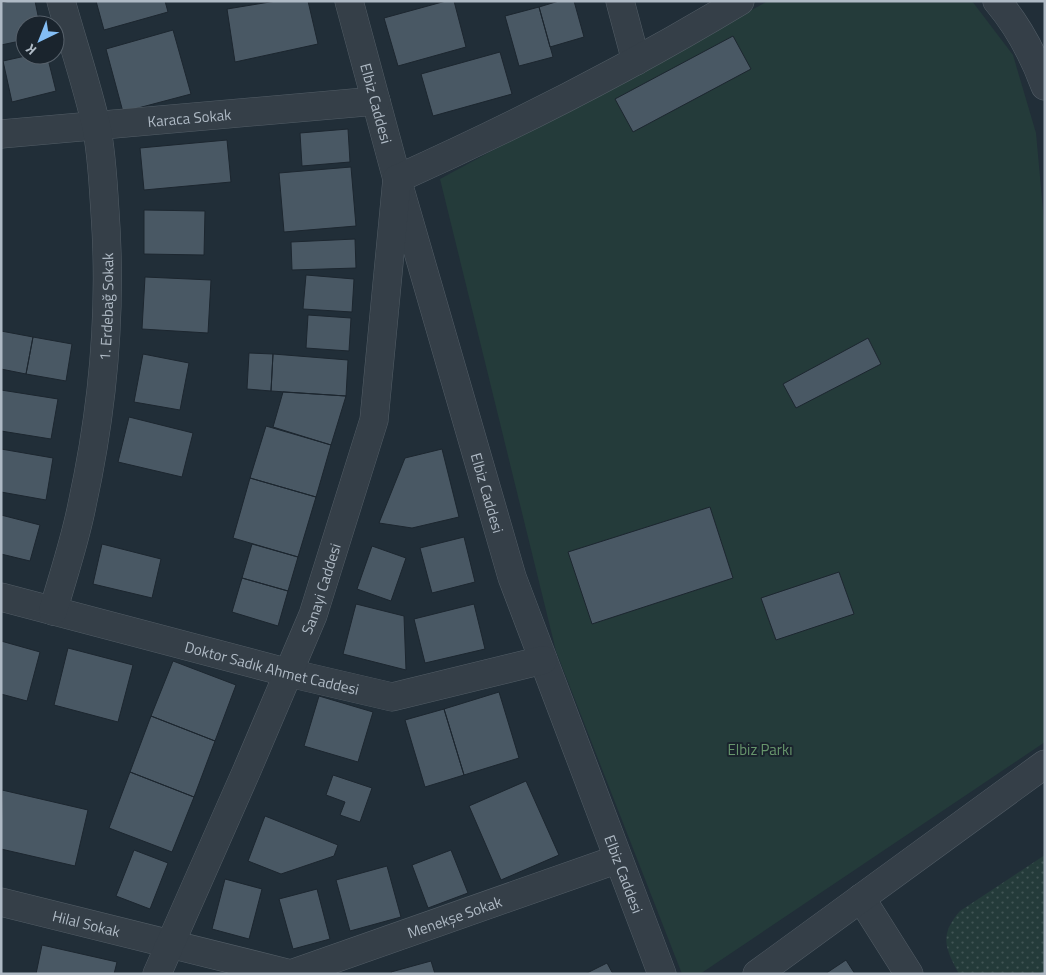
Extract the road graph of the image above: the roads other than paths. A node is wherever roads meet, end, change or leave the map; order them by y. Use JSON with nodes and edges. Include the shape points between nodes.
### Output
{"nodes":[{"id":1,"x":60,"y":1,"type":"edge"},
{"id":2,"x":349,"y":1,"type":"edge"},
{"id":3,"x":620,"y":1,"type":"edge"},
{"id":4,"x":740,"y":1,"type":"edge"},
{"id":5,"x":997,"y":1,"type":"edge"},
{"id":6,"x":636,"y":61,"type":"junction"},
{"id":7,"x":1045,"y":86,"type":"edge"},
{"id":8,"x":376,"y":101,"type":"junction"},
{"id":9,"x":96,"y":126,"type":"junction"},
{"id":10,"x":1,"y":134,"type":"edge"},
{"id":11,"x":397,"y":179,"type":"junction"},
{"id":12,"x":1,"y":598,"type":"edge"},
{"id":13,"x":53,"y":611,"type":"junction"},
{"id":14,"x":543,"y":660,"type":"junction"},
{"id":15,"x":288,"y":673,"type":"junction"},
{"id":16,"x":1045,"y":764,"type":"edge"},
{"id":17,"x":618,"y":858,"type":"junction"},
{"id":18,"x":861,"y":898,"type":"junction"},
{"id":19,"x":1,"y":902,"type":"edge"},
{"id":20,"x":28,"y":909,"type":"junction"},
{"id":21,"x":1,"y":925,"type":"edge"},
{"id":22,"x":170,"y":944,"type":"junction"},
{"id":23,"x":157,"y":974,"type":"edge"},
{"id":24,"x":662,"y":974,"type":"edge"},
{"id":25,"x":757,"y":974,"type":"edge"},
{"id":26,"x":909,"y":974,"type":"edge"}],
"edges":[{"from":1,"to":9,"type":"street","name":"1. Erdebağ Sokak"},
{"from":2,"to":8,"type":"street","name":"Elbiz Caddesi"},
{"from":3,"to":6,"type":"street"},
{"from":4,"to":6,"type":"street"},
{"from":5,"to":7,"type":"street","via":[[1022,38]]},
{"from":6,"to":11,"type":"street","via":[[484,140]]},
{"from":8,"to":9,"type":"street","name":"Karaca Sokak"},
{"from":8,"to":11,"type":"street","name":"Elbiz Caddesi"},
{"from":9,"to":10,"type":"street","name":"Karaca Sokak"},
{"from":9,"to":13,"type":"street","name":"1. Erdebağ Sokak","via":[[106,234],[105,344],[99,407],[82,506]]},
{"from":11,"to":14,"type":"street","name":"Elbiz Caddesi","via":[[512,577]]},
{"from":11,"to":15,"type":"street","name":"Sanayi Caddesi","via":[[374,420],[313,615]]},
{"from":12,"to":13,"type":"street","name":"Doktor Sadık Ahmet Caddesi"},
{"from":13,"to":15,"type":"street","name":"Doktor Sadık Ahmet Caddesi"},
{"from":14,"to":15,"type":"street","name":"Doktor Sadık Ahmet Caddesi","via":[[392,697]]},
{"from":14,"to":17,"type":"street","name":"Elbiz Caddesi"},
{"from":15,"to":22,"type":"street","name":"Sanayi Caddesi"},
{"from":16,"to":18,"type":"street"},
{"from":17,"to":22,"type":"street","name":"Menekşe Sokak","via":[[292,974]]},
{"from":17,"to":24,"type":"street","name":"Elbiz Caddesi"},
{"from":18,"to":25,"type":"street"},
{"from":18,"to":26,"type":"street"},
{"from":19,"to":20,"type":"street","name":"Hilal Sokak"},
{"from":20,"to":21,"type":"street"},
{"from":20,"to":22,"type":"street","name":"Hilal Sokak"},
{"from":22,"to":23,"type":"street","name":"Sanayi Caddesi"}]}
